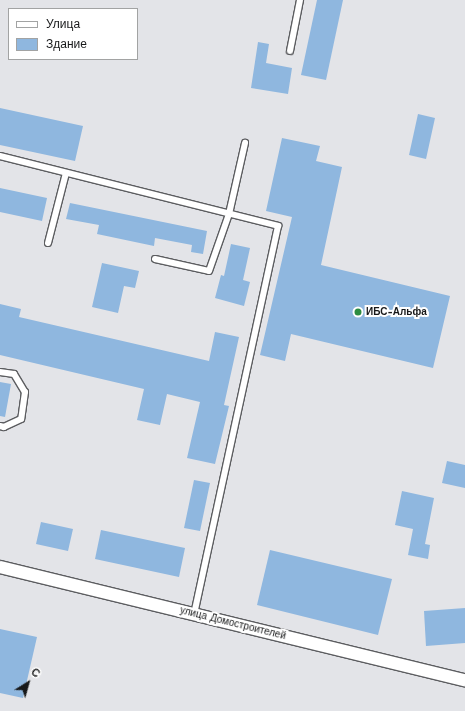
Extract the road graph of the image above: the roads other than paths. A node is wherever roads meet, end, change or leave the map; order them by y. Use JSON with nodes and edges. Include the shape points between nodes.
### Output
{"nodes":[{"id":1,"x":300,"y":0,"type":"edge"},
{"id":2,"x":290,"y":51,"type":"dead end"},
{"id":3,"x":245,"y":143,"type":"dead end"},
{"id":4,"x":0,"y":156,"type":"edge"},
{"id":5,"x":66,"y":173,"type":"junction"},
{"id":6,"x":229,"y":214,"type":"junction"},
{"id":7,"x":48,"y":243,"type":"dead end"},
{"id":8,"x":155,"y":259,"type":"dead end"},
{"id":9,"x":0,"y":372,"type":"edge"},
{"id":10,"x":0,"y":426,"type":"edge"},
{"id":11,"x":0,"y":567,"type":"edge"},
{"id":12,"x":194,"y":614,"type":"junction"},
{"id":13,"x":465,"y":680,"type":"edge"}],
"edges":[{"from":1,"to":2,"type":"lane"},
{"from":3,"to":6,"type":"lane"},
{"from":4,"to":5,"type":"lane"},
{"from":5,"to":6,"type":"lane"},
{"from":5,"to":7,"type":"lane"},
{"from":6,"to":8,"type":"lane","via":[[209,271]]},
{"from":6,"to":12,"type":"lane","via":[[278,226]]},
{"from":9,"to":10,"type":"lane","via":[[14,374],[25,392],[21,419],[4,427]]},
{"from":11,"to":12,"type":"street","name":"улица Домостроителей"},
{"from":12,"to":13,"type":"street","name":"улица Домостроителей"}]}
